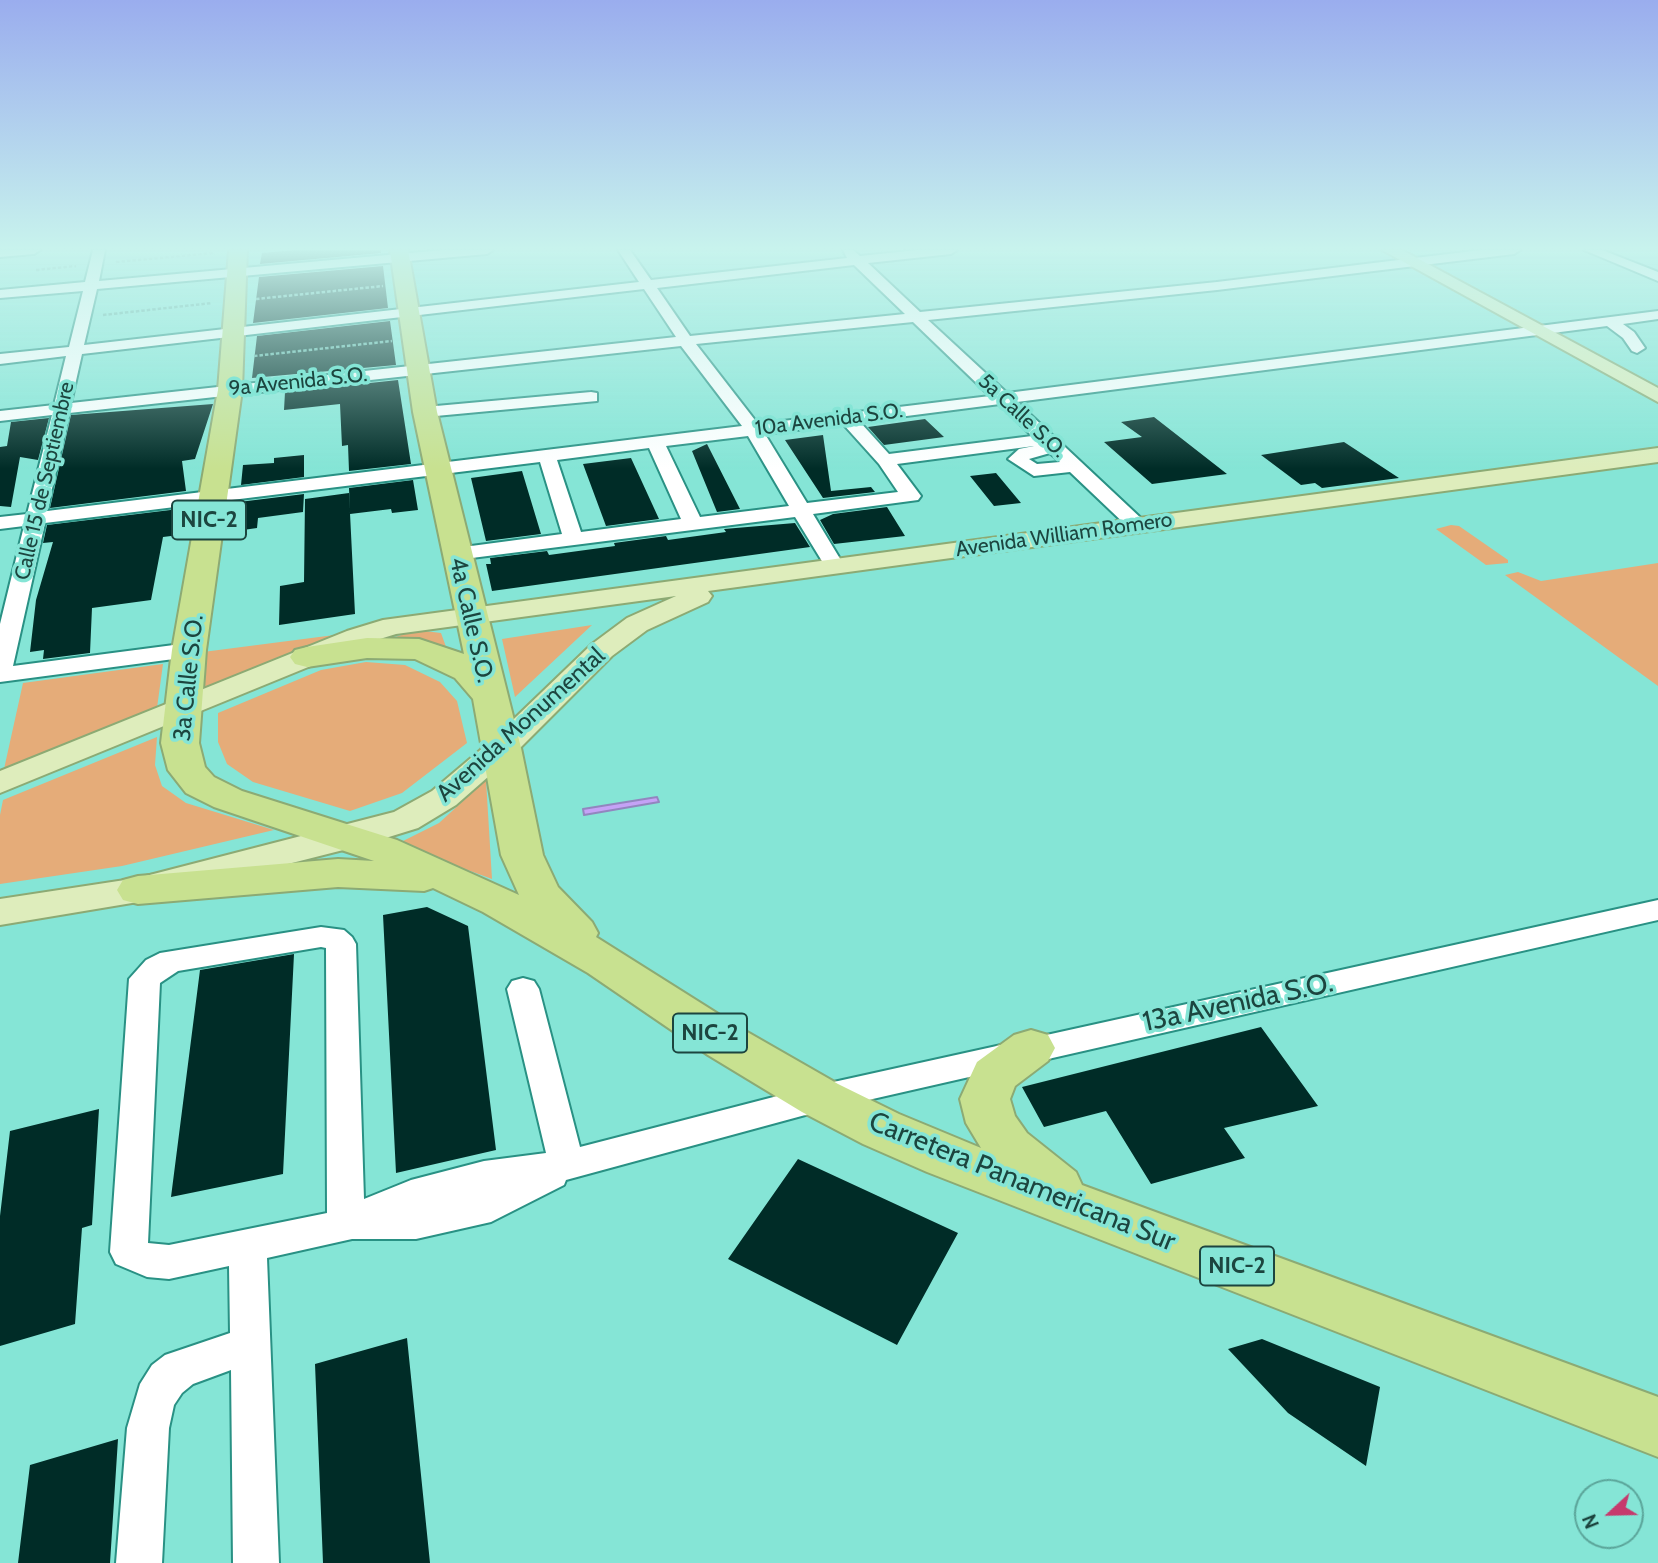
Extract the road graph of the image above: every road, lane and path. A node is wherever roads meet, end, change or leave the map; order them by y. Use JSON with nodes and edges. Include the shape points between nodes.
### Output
{"nodes":[{"id":1,"x":82,"y":323,"type":"edge"},
{"id":2,"x":233,"y":323,"type":"edge"},
{"id":3,"x":321,"y":323,"type":"edge"},
{"id":4,"x":411,"y":323,"type":"edge"},
{"id":5,"x":674,"y":323,"type":"edge"},
{"id":6,"x":848,"y":323,"type":"edge"},
{"id":7,"x":921,"y":323,"type":"edge"},
{"id":8,"x":1523,"y":323,"type":"edge"},
{"id":9,"x":1596,"y":323,"type":"edge"},
{"id":10,"x":1613,"y":323,"type":"edge"},
{"id":11,"x":1538,"y":331,"type":"junction"},
{"id":12,"x":232,"y":333,"type":"junction"},
{"id":13,"x":414,"y":338,"type":"junction"},
{"id":14,"x":685,"y":340,"type":"junction"},
{"id":15,"x":76,"y":350,"type":"junction"},
{"id":16,"x":1634,"y":351,"type":"joint"},
{"id":17,"x":0,"y":359,"type":"edge"},
{"id":18,"x":231,"y":359,"type":"junction"},
{"id":19,"x":419,"y":368,"type":"junction"},
{"id":20,"x":1611,"y":370,"type":"junction"},
{"id":21,"x":230,"y":390,"type":"junction"},
{"id":22,"x":1658,"y":396,"type":"edge"},
{"id":23,"x":591,"y":397,"type":"dead end"},
{"id":24,"x":1003,"y":399,"type":"junction"},
{"id":25,"x":62,"y":409,"type":"junction"},
{"id":26,"x":425,"y":412,"type":"junction"},
{"id":27,"x":0,"y":416,"type":"edge"},
{"id":28,"x":848,"y":418,"type":"junction"},
{"id":29,"x":753,"y":429,"type":"junction"},
{"id":30,"x":655,"y":442,"type":"junction"},
{"id":31,"x":1051,"y":443,"type":"junction"},
{"id":32,"x":1658,"y":455,"type":"edge"},
{"id":33,"x":547,"y":456,"type":"junction"},
{"id":34,"x":885,"y":460,"type":"junction"},
{"id":35,"x":1075,"y":466,"type":"junction"},
{"id":36,"x":437,"y":470,"type":"junction"},
{"id":37,"x":213,"y":497,"type":"junction"},
{"id":38,"x":799,"y":511,"type":"junction"},
{"id":39,"x":36,"y":518,"type":"junction"},
{"id":40,"x":0,"y":523,"type":"edge"},
{"id":41,"x":693,"y":524,"type":"junction"},
{"id":42,"x":1137,"y":525,"type":"junction"},
{"id":43,"x":573,"y":539,"type":"junction"},
{"id":44,"x":456,"y":554,"type":"junction"},
{"id":45,"x":835,"y":566,"type":"junction"},
{"id":46,"x":788,"y":572,"type":"junction"},
{"id":47,"x":470,"y":614,"type":"junction"},
{"id":48,"x":189,"y":650,"type":"junction"},
{"id":49,"x":307,"y":657,"type":"junction"},
{"id":50,"x":0,"y":673,"type":"edge"},
{"id":51,"x":488,"y":694,"type":"junction"},
{"id":52,"x":183,"y":708,"type":"junction"},
{"id":53,"x":502,"y":748,"type":"junction"},
{"id":54,"x":0,"y":783,"type":"edge"},
{"id":55,"x":352,"y":837,"type":"junction"},
{"id":56,"x":454,"y":880,"type":"junction"},
{"id":57,"x":138,"y":890,"type":"junction"},
{"id":58,"x":1658,"y":910,"type":"edge"},
{"id":59,"x":0,"y":912,"type":"edge"},
{"id":60,"x":604,"y":962,"type":"junction"},
{"id":61,"x":523,"y":989,"type":"dead end"},
{"id":62,"x":1031,"y":1048,"type":"junction"},
{"id":63,"x":820,"y":1098,"type":"junction"},
{"id":64,"x":567,"y":1165,"type":"junction"},
{"id":65,"x":1084,"y":1208,"type":"junction"},
{"id":66,"x":346,"y":1225,"type":"junction"},
{"id":67,"x":248,"y":1248,"type":"junction"},
{"id":68,"x":249,"y":1345,"type":"junction"},
{"id":69,"x":1658,"y":1427,"type":"edge"},
{"id":70,"x":139,"y":1563,"type":"edge"},
{"id":71,"x":256,"y":1563,"type":"edge"}],
"edges":[{"from":1,"to":15,"type":"street","name":"Calle 15 de Septiembre"},
{"from":2,"to":12,"type":"highway","name":"3a Calle S.O.","number":"NIC-2"},
{"from":3,"to":12,"type":"street"},
{"from":4,"to":13,"type":"highway","name":"4a Calle S.O.","number":"NIC-2"},
{"from":5,"to":14,"type":"street"},
{"from":6,"to":14,"type":"street","name":"9a Avenida S.O."},
{"from":7,"to":24,"type":"street","name":"5a Calle S.O."},
{"from":8,"to":11,"type":"main road"},
{"from":9,"to":11,"type":"street","name":"10a Avenida S.O."},
{"from":10,"to":16,"type":"street","via":[[1629,335]]},
{"from":11,"to":20,"type":"main road"},
{"from":11,"to":24,"type":"street","name":"10a Avenida S.O."},
{"from":12,"to":15,"type":"street"},
{"from":12,"to":18,"type":"highway","name":"3a Calle S.O.","number":"NIC-2"},
{"from":13,"to":18,"type":"path"},
{"from":13,"to":19,"type":"highway","name":"4a Calle S.O.","number":"NIC-2"},
{"from":14,"to":19,"type":"street","name":"9a Avenida S.O."},
{"from":14,"to":29,"type":"street"},
{"from":15,"to":17,"type":"street"},
{"from":15,"to":25,"type":"street","name":"Calle 15 de Septiembre"},
{"from":16,"to":20,"type":"street"},
{"from":18,"to":21,"type":"highway","name":"3a Calle S.O.","number":"NIC-2"},
{"from":19,"to":21,"type":"street","name":"9a Avenida S.O."},
{"from":19,"to":26,"type":"highway","name":"4a Calle S.O.","number":"NIC-2"},
{"from":20,"to":22,"type":"main road"},
{"from":21,"to":25,"type":"street","name":"9a Avenida S.O."},
{"from":21,"to":37,"type":"highway","name":"3a Calle S.O.","number":"NIC-2"},
{"from":23,"to":26,"type":"street"},
{"from":24,"to":28,"type":"street","name":"10a Avenida S.O."},
{"from":24,"to":31,"type":"street","name":"5a Calle S.O."},
{"from":25,"to":27,"type":"street","name":"9a Avenida S.O."},
{"from":25,"to":39,"type":"street","name":"Calle 15 de Septiembre"},
{"from":26,"to":36,"type":"highway","name":"4a Calle S.O.","number":"NIC-2"},
{"from":28,"to":29,"type":"street","name":"10a Avenida S.O."},
{"from":28,"to":34,"type":"street"},
{"from":29,"to":30,"type":"street","name":"10a Avenida S.O."},
{"from":29,"to":38,"type":"street"},
{"from":30,"to":33,"type":"street","name":"10a Avenida S.O."},
{"from":30,"to":41,"type":"street"},
{"from":31,"to":34,"type":"street"},
{"from":31,"to":35,"type":"street","name":"5a Calle S.O."},
{"from":31,"to":35,"type":"street","via":[[1017,459],[1034,470]]},
{"from":32,"to":42,"type":"main road","name":"Avenida William Romero"},
{"from":33,"to":36,"type":"street","name":"10a Avenida S.O."},
{"from":33,"to":43,"type":"street"},
{"from":34,"to":38,"type":"street","via":[[911,496]]},
{"from":35,"to":42,"type":"street","name":"5a Calle S.O."},
{"from":36,"to":37,"type":"street","name":"10a Avenida S.O."},
{"from":36,"to":44,"type":"highway","name":"4a Calle S.O.","number":"NIC-2"},
{"from":37,"to":39,"type":"street","name":"10a Avenida S.O."},
{"from":37,"to":48,"type":"highway","name":"3a Calle S.O.","number":"NIC-2"},
{"from":38,"to":41,"type":"street"},
{"from":38,"to":45,"type":"street"},
{"from":39,"to":40,"type":"street","name":"10a Avenida S.O."},
{"from":39,"to":50,"type":"street","name":"Calle 15 de Septiembre"},
{"from":41,"to":43,"type":"street"},
{"from":42,"to":45,"type":"main road","name":"Avenida William Romero"},
{"from":43,"to":44,"type":"street"},
{"from":44,"to":47,"type":"highway","name":"4a Calle S.O.","number":"NIC-2"},
{"from":45,"to":46,"type":"main road","name":"Avenida William Romero"},
{"from":46,"to":47,"type":"main road","name":"Avenida William Romero"},
{"from":46,"to":53,"type":"main road","name":"Avenida Monumental","via":[[687,600],[637,624],[602,650]]},
{"from":47,"to":49,"type":"main road","via":[[393,626]]},
{"from":47,"to":51,"type":"highway","name":"4a Calle S.O.","number":"NIC-2"},
{"from":48,"to":50,"type":"street"},
{"from":48,"to":52,"type":"highway","name":"3a Calle S.O.","number":"NIC-2"},
{"from":49,"to":51,"type":"highway","via":[[367,648],[419,649],[467,671]]},
{"from":49,"to":52,"type":"main road"},
{"from":51,"to":53,"type":"highway","name":"4a Calle S.O.","number":"NIC-2"},
{"from":52,"to":54,"type":"main road"},
{"from":52,"to":55,"type":"highway","name":"3a Calle S.O.","number":"NIC-2","via":[[181,751],[187,770],[200,785],[228,799]]},
{"from":53,"to":55,"type":"main road","name":"Avenida Monumental","via":[[433,806]]},
{"from":53,"to":60,"type":"highway","name":"4a Calle S.O.","number":"NIC-2","via":[[526,869],[540,894]]},
{"from":55,"to":56,"type":"highway","name":"3a Calle S.O.","number":"NIC-2"},
{"from":55,"to":57,"type":"main road","name":"Avenida Monumental"},
{"from":56,"to":57,"type":"highway","via":[[338,873]]},
{"from":56,"to":60,"type":"highway","name":"3a Calle S.O.","number":"NIC-2"},
{"from":57,"to":59,"type":"main road","name":"Avenida Monumental"},
{"from":58,"to":62,"type":"street","name":"13a Avenida S.O."},
{"from":60,"to":63,"type":"highway","number":"NIC-2","via":[[724,1042]]},
{"from":61,"to":64,"type":"street"},
{"from":62,"to":63,"type":"street","name":"13a Avenida S.O."},
{"from":62,"to":65,"type":"highway","via":[[994,1074],[985,1099],[992,1123],[1009,1148]]},
{"from":63,"to":64,"type":"street","name":"13a Avenida S.O."},
{"from":63,"to":65,"type":"highway","name":"Carretera Panamericana Sur","number":"NIC-2","via":[[946,1157]]},
{"from":64,"to":66,"type":"street","name":"13a Avenida S.O.","via":[[491,1206],[416,1223]]},
{"from":65,"to":69,"type":"highway","name":"Carretera Panamericana Sur","number":"NIC-2"},
{"from":66,"to":67,"type":"street","name":"13a Avenida S.O."},
{"from":66,"to":67,"type":"street","name":"13a Avenida S.O.","via":[[341,944],[332,937],[321,937],[171,961],[145,979],[129,1252],[169,1262]]},
{"from":67,"to":68,"type":"street"},
{"from":68,"to":70,"type":"street","via":[[180,1369],[155,1398],[148,1428]]},
{"from":68,"to":71,"type":"street"}]}
